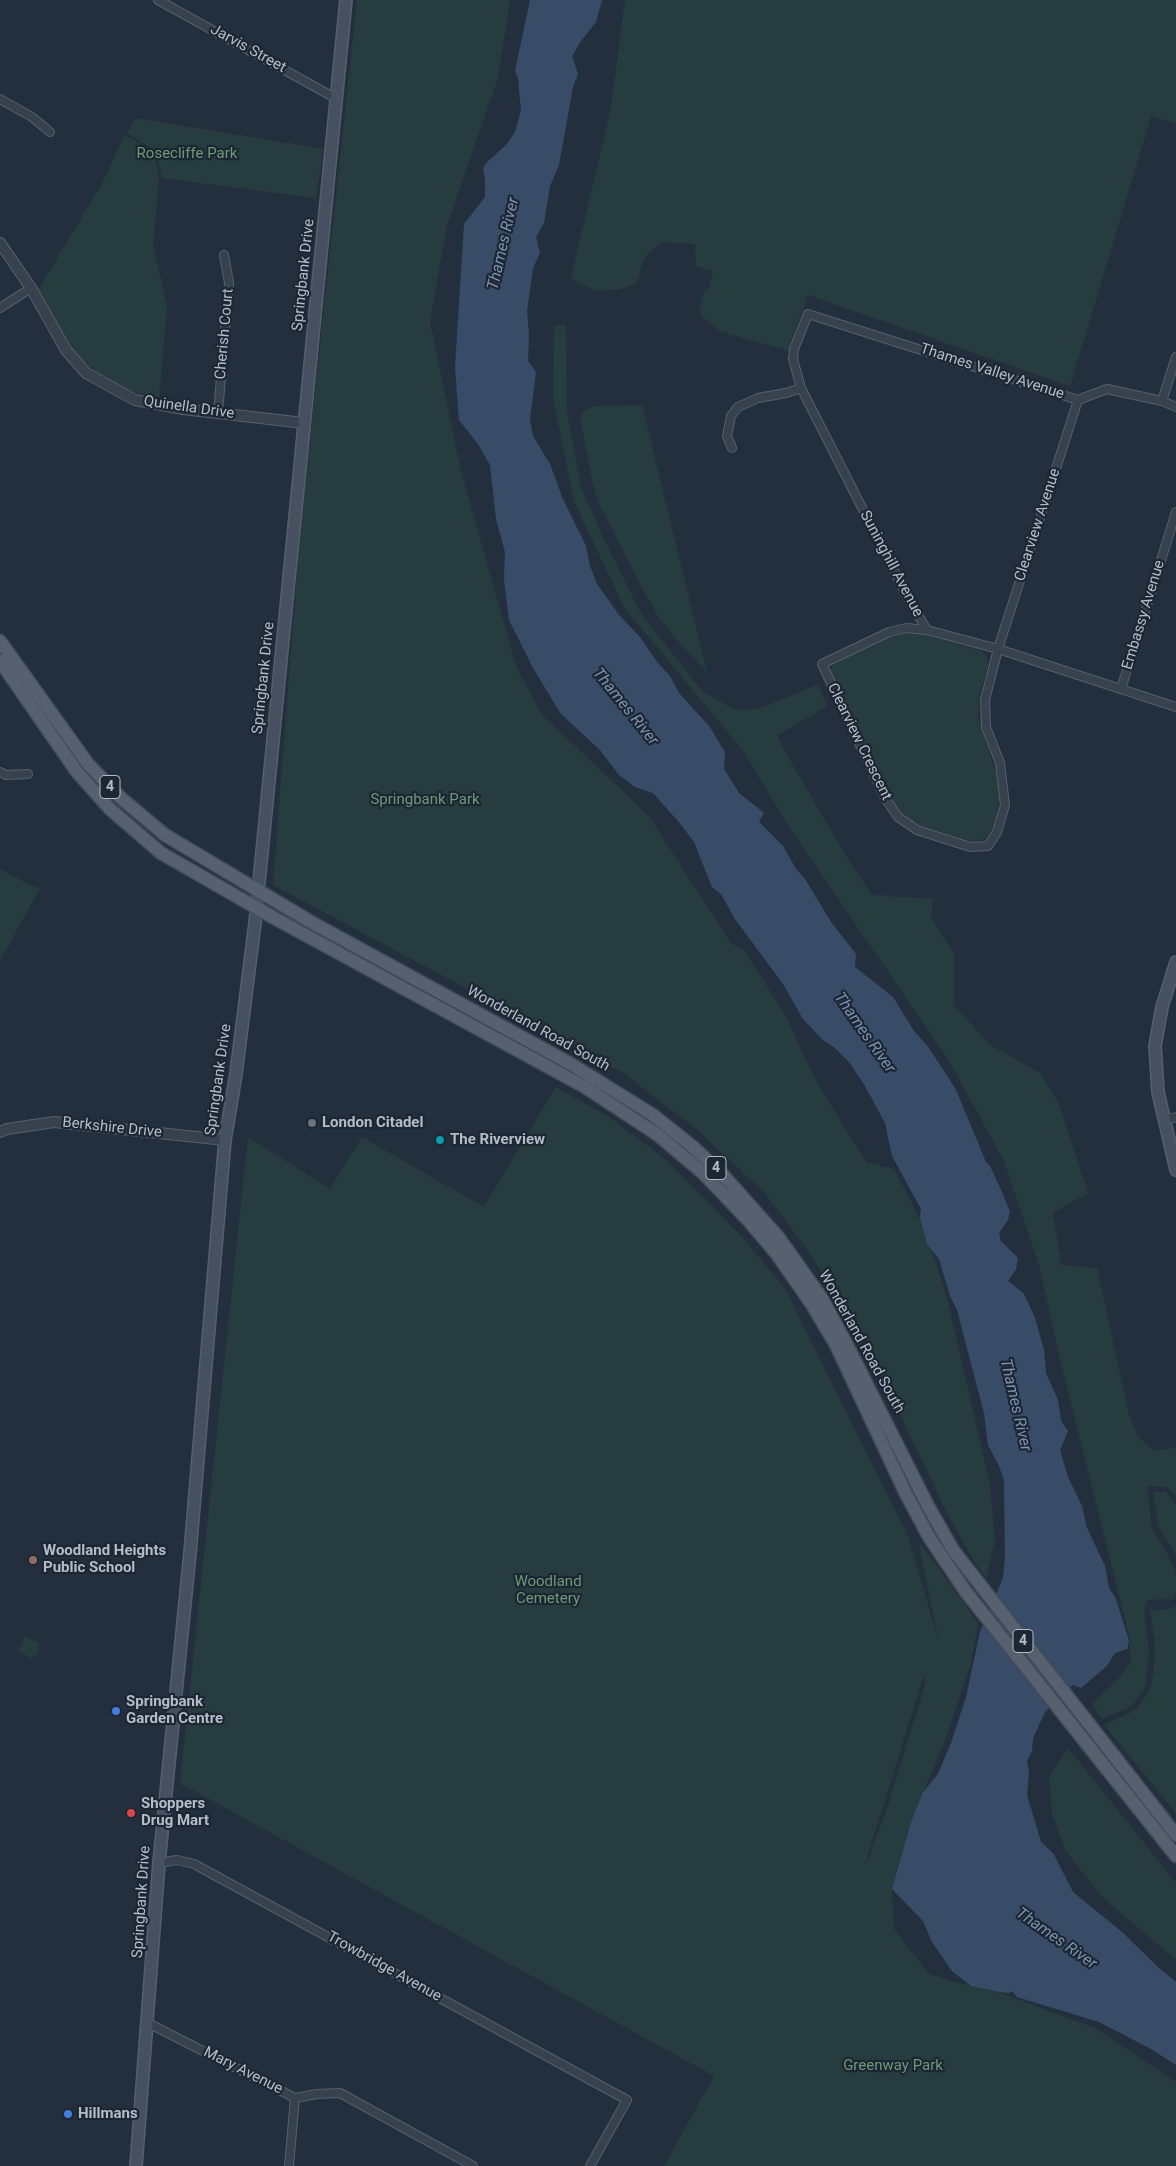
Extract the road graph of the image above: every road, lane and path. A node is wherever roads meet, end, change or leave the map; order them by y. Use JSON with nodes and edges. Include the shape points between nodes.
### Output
{"nodes":[{"id":1,"x":158,"y":0,"type":"edge"},
{"id":2,"x":346,"y":0,"type":"edge"},
{"id":3,"x":0,"y":99,"type":"edge"},
{"id":4,"x":336,"y":99,"type":"junction"},
{"id":5,"x":50,"y":132,"type":"dead end"},
{"id":6,"x":0,"y":243,"type":"edge"},
{"id":7,"x":224,"y":255,"type":"dead end"},
{"id":8,"x":31,"y":288,"type":"junction"},
{"id":9,"x":0,"y":308,"type":"edge"},
{"id":10,"x":808,"y":314,"type":"joint"},
{"id":11,"x":1176,"y":357,"type":"edge"},
{"id":12,"x":800,"y":388,"type":"junction"},
{"id":13,"x":1078,"y":400,"type":"junction"},
{"id":14,"x":1162,"y":401,"type":"junction"},
{"id":15,"x":1176,"y":407,"type":"edge"},
{"id":16,"x":218,"y":413,"type":"junction"},
{"id":17,"x":304,"y":423,"type":"junction"},
{"id":18,"x":732,"y":448,"type":"dead end"},
{"id":19,"x":1176,"y":512,"type":"edge"},
{"id":20,"x":927,"y":630,"type":"junction"},
{"id":21,"x":0,"y":642,"type":"edge"},
{"id":22,"x":998,"y":649,"type":"junction"},
{"id":23,"x":0,"y":661,"type":"edge"},
{"id":24,"x":1121,"y":689,"type":"junction"},
{"id":25,"x":1176,"y":707,"type":"edge"},
{"id":26,"x":0,"y":772,"type":"edge"},
{"id":27,"x":28,"y":774,"type":"dead end"},
{"id":28,"x":258,"y":891,"type":"junction"},
{"id":29,"x":257,"y":908,"type":"junction"},
{"id":30,"x":1176,"y":962,"type":"edge"},
{"id":31,"x":1176,"y":1117,"type":"edge"},
{"id":32,"x":1164,"y":1120,"type":"junction"},
{"id":33,"x":0,"y":1132,"type":"edge"},
{"id":34,"x":225,"y":1140,"type":"junction"},
{"id":35,"x":1176,"y":1170,"type":"edge"},
{"id":36,"x":948,"y":1553,"type":"junction"},
{"id":37,"x":1176,"y":1835,"type":"edge"},
{"id":38,"x":1176,"y":1856,"type":"edge"},
{"id":39,"x":159,"y":1863,"type":"junction"},
{"id":40,"x":148,"y":2023,"type":"junction"},
{"id":41,"x":295,"y":2098,"type":"junction"},
{"id":42,"x":136,"y":2166,"type":"edge"},
{"id":43,"x":289,"y":2166,"type":"edge"},
{"id":44,"x":473,"y":2166,"type":"edge"},
{"id":45,"x":590,"y":2166,"type":"edge"}],
"edges":[{"from":1,"to":4,"type":"street","name":"Jarvis Street"},
{"from":2,"to":4,"type":"main road","name":"Springbank Drive"},
{"from":3,"to":5,"type":"street","via":[[32,117]]},
{"from":4,"to":17,"type":"main road","name":"Springbank Drive"},
{"from":6,"to":8,"type":"street","name":"Quinella Drive"},
{"from":7,"to":16,"type":"street","name":"Cherish Court","via":[[229,283]]},
{"from":8,"to":9,"type":"street"},
{"from":8,"to":16,"type":"street","name":"Quinella Drive","via":[[66,350],[86,373],[134,400]]},
{"from":10,"to":12,"type":"street","name":"Suninghill Avenue","via":[[794,349],[793,359]]},
{"from":10,"to":13,"type":"street","name":"Thames Valley Avenue"},
{"from":11,"to":14,"type":"street"},
{"from":12,"to":18,"type":"street","via":[[758,398],[738,407],[730,416],[727,436]]},
{"from":12,"to":20,"type":"street","name":"Suninghill Avenue"},
{"from":13,"to":14,"type":"street","name":"Thames Valley Avenue","via":[[1107,389]]},
{"from":13,"to":22,"type":"street","name":"Clearview Avenue"},
{"from":14,"to":15,"type":"street","name":"Thames Valley Avenue"},
{"from":16,"to":17,"type":"street","name":"Quinella Drive"},
{"from":17,"to":28,"type":"main road","name":"Springbank Drive"},
{"from":19,"to":24,"type":"street","name":"Embassy Avenue"},
{"from":20,"to":22,"type":"street","name":"Suninghill Avenue"},
{"from":20,"to":22,"type":"street","name":"Clearview Crescent","via":[[906,628],[889,632],[822,664],[884,798],[898,817],[917,830],[970,847],[988,846],[1005,805],[1000,763],[986,727],[985,700]]},
{"from":21,"to":28,"type":"main road","name":"Wonderland Road South","number":"4","via":[[84,759],[121,798],[165,835]]},
{"from":22,"to":24,"type":"street","name":"Suninghill Avenue"},
{"from":23,"to":29,"type":"main road","name":"Wonderland Road South","number":"4","via":[[70,762],[110,809],[161,853]]},
{"from":24,"to":25,"type":"street","name":"Suninghill Avenue"},
{"from":26,"to":27,"type":"street","via":[[6,775]]},
{"from":28,"to":29,"type":"main road","name":"Springbank Drive"},
{"from":28,"to":36,"type":"main road","name":"Wonderland Road South","number":"4","via":[[571,1064],[653,1116],[723,1175],[780,1238],[822,1300],[928,1506]]},
{"from":29,"to":34,"type":"main road","name":"Springbank Drive"},
{"from":29,"to":36,"type":"main road","name":"Wonderland Road South","number":"4","via":[[585,1087],[652,1131],[703,1173],[776,1253],[811,1302],[836,1345],[906,1494]]},
{"from":30,"to":32,"type":"main road","via":[[1162,1007],[1155,1046],[1158,1092]]},
{"from":31,"to":32,"type":"street"},
{"from":32,"to":35,"type":"main road"},
{"from":33,"to":34,"type":"street","name":"Berkshire Drive","via":[[63,1123]]},
{"from":34,"to":39,"type":"main road","name":"Springbank Drive","via":[[190,1553]]},
{"from":36,"to":37,"type":"main road","number":"4"},
{"from":36,"to":38,"type":"main road","via":[[993,1627]]},
{"from":39,"to":40,"type":"main road","name":"Springbank Drive"},
{"from":39,"to":45,"type":"street","name":"Trowbridge Avenue","via":[[177,1860],[194,1864],[626,2100]]},
{"from":40,"to":41,"type":"street","name":"Mary Avenue"},
{"from":40,"to":42,"type":"main road","name":"Springbank Drive"},
{"from":41,"to":43,"type":"street"},
{"from":41,"to":44,"type":"street","name":"Mary Avenue","via":[[340,2093]]}]}
